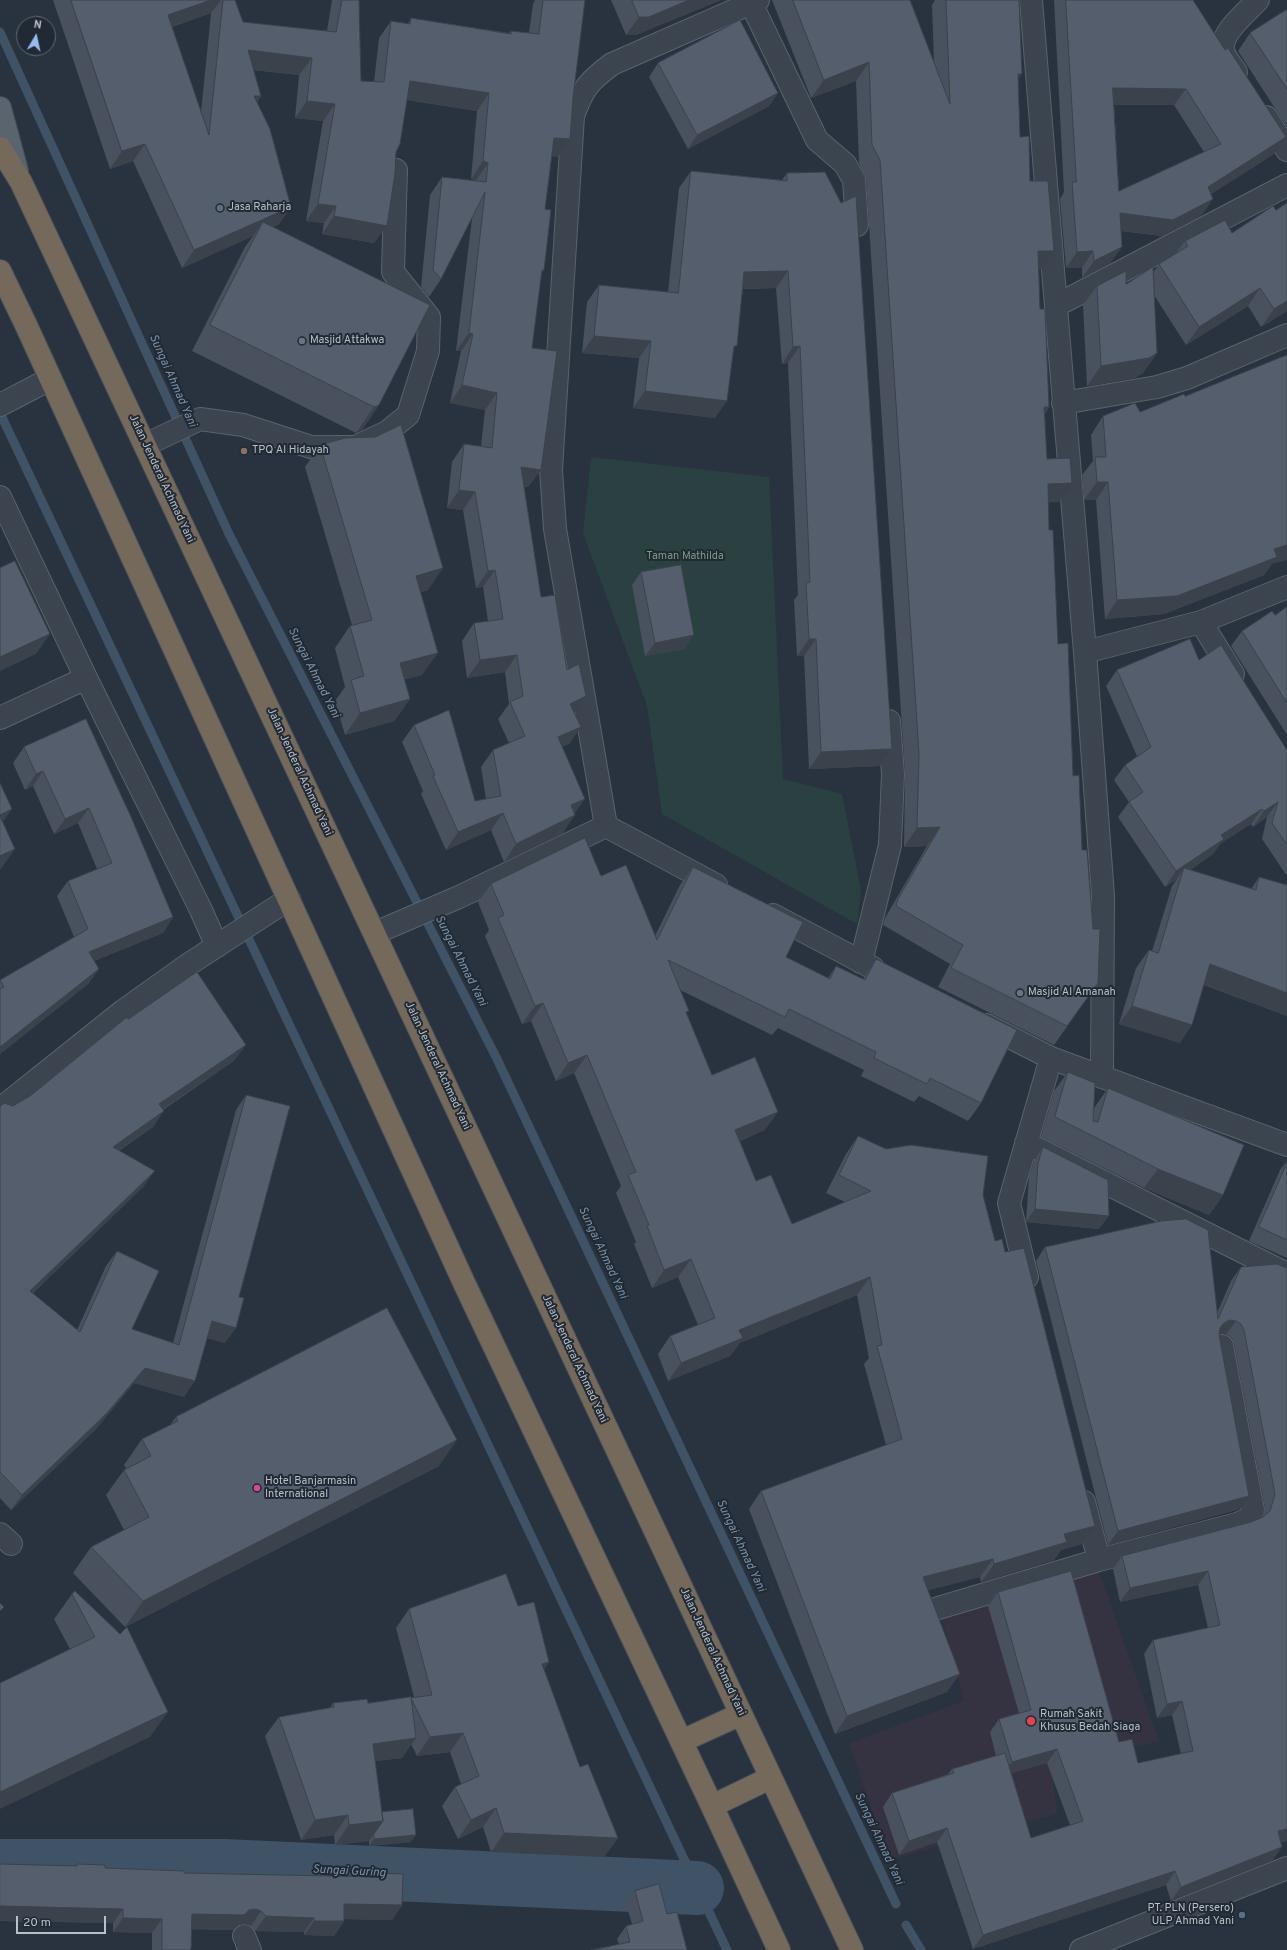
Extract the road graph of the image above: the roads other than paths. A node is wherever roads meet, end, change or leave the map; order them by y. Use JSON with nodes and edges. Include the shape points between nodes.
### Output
{"nodes":[{"id":1,"x":1031,"y":0,"type":"edge"},
{"id":2,"x":1258,"y":0,"type":"edge"},
{"id":3,"x":754,"y":2,"type":"edge"},
{"id":4,"x":0,"y":108,"type":"edge"},
{"id":5,"x":0,"y":148,"type":"edge"},
{"id":6,"x":1287,"y":150,"type":"edge"},
{"id":7,"x":396,"y":170,"type":"edge"},
{"id":8,"x":21,"y":182,"type":"junction"},
{"id":9,"x":1287,"y":185,"type":"edge"},
{"id":10,"x":858,"y":244,"type":"edge"},
{"id":11,"x":0,"y":271,"type":"edge"},
{"id":12,"x":1057,"y":305,"type":"junction"},
{"id":13,"x":1287,"y":335,"type":"edge"},
{"id":14,"x":50,"y":379,"type":"junction"},
{"id":15,"x":1062,"y":403,"type":"junction"},
{"id":16,"x":0,"y":406,"type":"edge"},
{"id":17,"x":145,"y":445,"type":"junction"},
{"id":18,"x":0,"y":496,"type":"edge"},
{"id":19,"x":1287,"y":587,"type":"edge"},
{"id":20,"x":1201,"y":622,"type":"junction"},
{"id":21,"x":1085,"y":652,"type":"junction"},
{"id":22,"x":86,"y":678,"type":"junction"},
{"id":23,"x":1246,"y":694,"type":"edge"},
{"id":24,"x":888,"y":702,"type":"edge"},
{"id":25,"x":0,"y":718,"type":"edge"},
{"id":26,"x":606,"y":826,"type":"junction"},
{"id":27,"x":737,"y":896,"type":"edge"},
{"id":28,"x":289,"y":899,"type":"junction"},
{"id":29,"x":757,"y":907,"type":"edge"},
{"id":30,"x":384,"y":929,"type":"junction"},
{"id":31,"x":217,"y":946,"type":"junction"},
{"id":32,"x":861,"y":962,"type":"junction"},
{"id":33,"x":889,"y":976,"type":"edge"},
{"id":34,"x":967,"y":1016,"type":"edge"},
{"id":35,"x":1051,"y":1058,"type":"junction"},
{"id":36,"x":1102,"y":1078,"type":"junction"},
{"id":37,"x":0,"y":1109,"type":"edge"},
{"id":38,"x":1026,"y":1143,"type":"junction"},
{"id":39,"x":1287,"y":1145,"type":"edge"},
{"id":40,"x":1287,"y":1274,"type":"edge"},
{"id":41,"x":1031,"y":1295,"type":"edge"},
{"id":42,"x":1222,"y":1346,"type":"edge"},
{"id":43,"x":1079,"y":1485,"type":"edge"},
{"id":44,"x":1099,"y":1560,"type":"junction"},
{"id":45,"x":935,"y":1609,"type":"edge"},
{"id":46,"x":741,"y":1714,"type":"junction"},
{"id":47,"x":682,"y":1742,"type":"junction"},
{"id":48,"x":770,"y":1778,"type":"junction"},
{"id":49,"x":712,"y":1806,"type":"junction"},
{"id":50,"x":1287,"y":1868,"type":"edge"},
{"id":51,"x":779,"y":1950,"type":"edge"},
{"id":52,"x":852,"y":1950,"type":"edge"},
{"id":53,"x":1081,"y":1950,"type":"edge"}],
"edges":[{"from":1,"to":12,"type":"street"},
{"from":2,"to":6,"type":"street","via":[[1223,39],[1223,51]]},
{"from":3,"to":10,"type":"street","via":[[816,140],[846,164],[854,180]]},
{"from":3,"to":26,"type":"street","via":[[612,64],[592,79],[580,95],[573,116],[551,470],[555,529]]},
{"from":4,"to":8,"type":"main road","name":"Jalan Jenderal Achmad Yani"},
{"from":5,"to":8,"type":"highway","name":"Jalan Jenderal Achmad Yani"},
{"from":7,"to":17,"type":"street","via":[[393,272],[430,317],[428,351],[408,415],[387,432],[355,447],[311,447],[244,425],[200,419]]},
{"from":8,"to":17,"type":"highway","name":"Jalan Jenderal Achmad Yani"},
{"from":9,"to":12,"type":"street"},
{"from":11,"to":14,"type":"highway"},
{"from":12,"to":15,"type":"street"},
{"from":13,"to":15,"type":"street","via":[[1187,378],[1157,387]]},
{"from":14,"to":16,"type":"street"},
{"from":14,"to":28,"type":"highway"},
{"from":15,"to":21,"type":"street"},
{"from":17,"to":30,"type":"highway","name":"Jalan Jenderal Achmad Yani"},
{"from":18,"to":22,"type":"street"},
{"from":19,"to":20,"type":"street"},
{"from":20,"to":21,"type":"street"},
{"from":20,"to":23,"type":"street"},
{"from":21,"to":36,"type":"street","via":[[1103,896]]},
{"from":22,"to":25,"type":"street"},
{"from":22,"to":31,"type":"street"},
{"from":24,"to":32,"type":"street","via":[[893,774],[890,845]]},
{"from":26,"to":27,"type":"street"},
{"from":26,"to":30,"type":"street"},
{"from":28,"to":31,"type":"street"},
{"from":28,"to":47,"type":"highway","via":[[465,1285]]},
{"from":29,"to":32,"type":"street"},
{"from":30,"to":46,"type":"highway","name":"Jalan Jenderal Achmad Yani"},
{"from":31,"to":37,"type":"street","via":[[123,1011]]},
{"from":32,"to":33,"type":"street"},
{"from":34,"to":35,"type":"street"},
{"from":35,"to":36,"type":"street"},
{"from":35,"to":38,"type":"street"},
{"from":36,"to":39,"type":"street"},
{"from":38,"to":40,"type":"street"},
{"from":38,"to":41,"type":"street","via":[[1009,1203]]},
{"from":42,"to":44,"type":"street","via":[[1253,1510],[1249,1519]]},
{"from":43,"to":44,"type":"street"},
{"from":44,"to":45,"type":"street"},
{"from":46,"to":47,"type":"highway"},
{"from":46,"to":48,"type":"highway","name":"Jalan Jenderal Achmad Yani"},
{"from":47,"to":49,"type":"highway"},
{"from":48,"to":49,"type":"highway"},
{"from":48,"to":52,"type":"highway","name":"Jalan Jenderal Achmad Yani"},
{"from":49,"to":51,"type":"highway"},
{"from":50,"to":53,"type":"street"}]}
